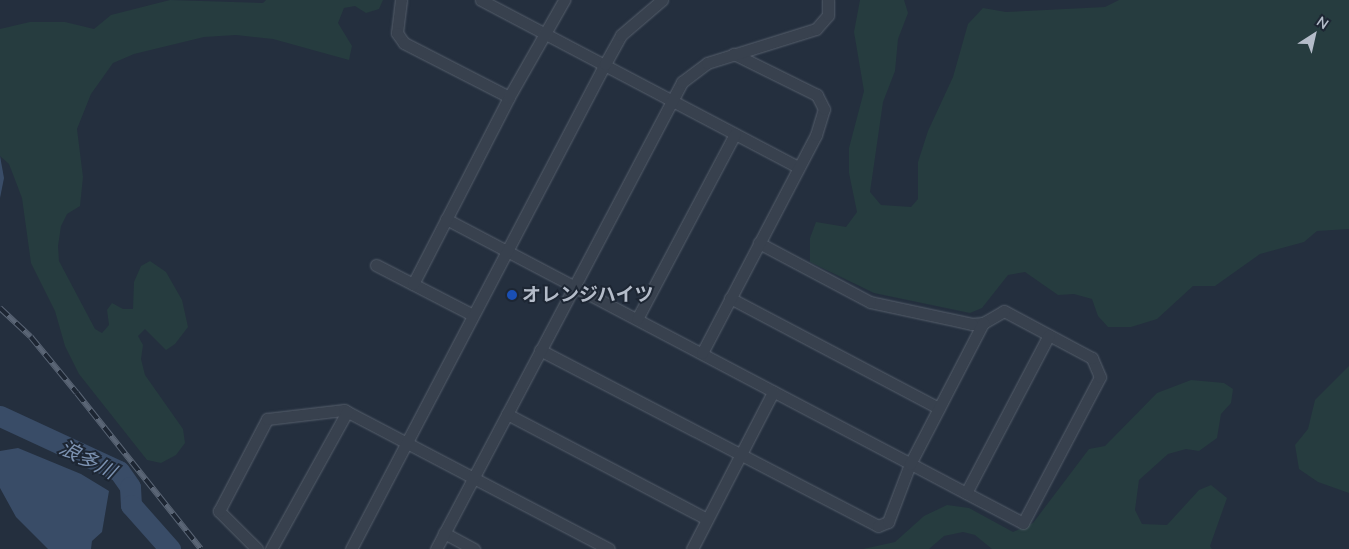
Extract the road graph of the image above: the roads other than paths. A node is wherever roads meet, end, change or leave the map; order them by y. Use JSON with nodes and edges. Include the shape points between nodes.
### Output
{"nodes":[{"id":1,"x":401,"y":0,"type":"edge"},
{"id":2,"x":564,"y":0,"type":"edge"},
{"id":3,"x":662,"y":0,"type":"edge"},
{"id":4,"x":828,"y":0,"type":"edge"},
{"id":5,"x":485,"y":1,"type":"edge"},
{"id":6,"x":544,"y":32,"type":"junction"},
{"id":7,"x":734,"y":54,"type":"junction"},
{"id":8,"x":605,"y":64,"type":"junction"},
{"id":9,"x":509,"y":98,"type":"junction"},
{"id":10,"x":671,"y":101,"type":"junction"},
{"id":11,"x":735,"y":134,"type":"junction"},
{"id":12,"x":798,"y":167,"type":"junction"},
{"id":13,"x":446,"y":220,"type":"junction"},
{"id":14,"x":759,"y":243,"type":"junction"},
{"id":15,"x":506,"y":252,"type":"junction"},
{"id":16,"x":376,"y":265,"type":"dead end"},
{"id":17,"x":413,"y":284,"type":"junction"},
{"id":18,"x":573,"y":287,"type":"junction"},
{"id":19,"x":730,"y":298,"type":"junction"},
{"id":20,"x":473,"y":316,"type":"junction"},
{"id":21,"x":637,"y":319,"type":"junction"},
{"id":22,"x":983,"y":323,"type":"junction"},
{"id":23,"x":1049,"y":335,"type":"junction"},
{"id":24,"x":540,"y":350,"type":"junction"},
{"id":25,"x":702,"y":353,"type":"junction"},
{"id":26,"x":773,"y":392,"type":"junction"},
{"id":27,"x":939,"y":408,"type":"junction"},
{"id":28,"x":346,"y":412,"type":"junction"},
{"id":29,"x":507,"y":414,"type":"junction"},
{"id":30,"x":407,"y":443,"type":"junction"},
{"id":31,"x":740,"y":456,"type":"junction"},
{"id":32,"x":910,"y":464,"type":"junction"},
{"id":33,"x":473,"y":477,"type":"junction"},
{"id":34,"x":966,"y":493,"type":"junction"},
{"id":35,"x":707,"y":519,"type":"junction"},
{"id":36,"x":444,"y":533,"type":"junction"},
{"id":37,"x":257,"y":549,"type":"edge"},
{"id":38,"x":270,"y":549,"type":"edge"},
{"id":39,"x":351,"y":549,"type":"edge"},
{"id":40,"x":436,"y":549,"type":"edge"},
{"id":41,"x":474,"y":549,"type":"edge"},
{"id":42,"x":608,"y":549,"type":"edge"},
{"id":43,"x":692,"y":549,"type":"edge"}],
"edges":[{"from":1,"to":9,"type":"street","via":[[397,33],[404,43]]},
{"from":2,"to":6,"type":"street"},
{"from":3,"to":8,"type":"street","via":[[621,35]]},
{"from":4,"to":7,"type":"street","via":[[828,15],[816,29]]},
{"from":5,"to":6,"type":"street"},
{"from":6,"to":8,"type":"street"},
{"from":6,"to":9,"type":"street"},
{"from":7,"to":10,"type":"street","via":[[692,72]]},
{"from":7,"to":12,"type":"street","via":[[822,101],[824,110],[816,134]]},
{"from":8,"to":10,"type":"street"},
{"from":8,"to":15,"type":"street"},
{"from":9,"to":13,"type":"street"},
{"from":10,"to":11,"type":"street"},
{"from":10,"to":18,"type":"street"},
{"from":11,"to":12,"type":"street"},
{"from":11,"to":21,"type":"street"},
{"from":12,"to":14,"type":"street"},
{"from":13,"to":15,"type":"street"},
{"from":13,"to":17,"type":"street"},
{"from":14,"to":19,"type":"street"},
{"from":14,"to":22,"type":"street","via":[[870,302],[957,322]]},
{"from":15,"to":18,"type":"street"},
{"from":15,"to":20,"type":"street"},
{"from":16,"to":17,"type":"street"},
{"from":17,"to":20,"type":"street"},
{"from":18,"to":21,"type":"street"},
{"from":18,"to":24,"type":"street"},
{"from":19,"to":25,"type":"street"},
{"from":19,"to":27,"type":"street"},
{"from":20,"to":30,"type":"street"},
{"from":21,"to":25,"type":"street"},
{"from":22,"to":23,"type":"street","via":[[1004,311]]},
{"from":22,"to":27,"type":"street"},
{"from":23,"to":34,"type":"street"},
{"from":23,"to":34,"type":"street","via":[[1092,358],[1100,377],[1024,523]]},
{"from":24,"to":29,"type":"street"},
{"from":24,"to":31,"type":"street"},
{"from":25,"to":26,"type":"street"},
{"from":26,"to":31,"type":"street"},
{"from":26,"to":32,"type":"street"},
{"from":27,"to":32,"type":"street"},
{"from":28,"to":30,"type":"street"},
{"from":28,"to":37,"type":"street","via":[[267,419],[219,511]]},
{"from":28,"to":38,"type":"street"},
{"from":29,"to":33,"type":"street"},
{"from":29,"to":35,"type":"street"},
{"from":30,"to":33,"type":"street"},
{"from":30,"to":39,"type":"street"},
{"from":31,"to":32,"type":"street","via":[[878,526],[888,522]]},
{"from":31,"to":35,"type":"street"},
{"from":32,"to":34,"type":"street"},
{"from":33,"to":36,"type":"street"},
{"from":33,"to":42,"type":"street"},
{"from":35,"to":43,"type":"street"},
{"from":36,"to":40,"type":"street"},
{"from":36,"to":41,"type":"street"}]}
